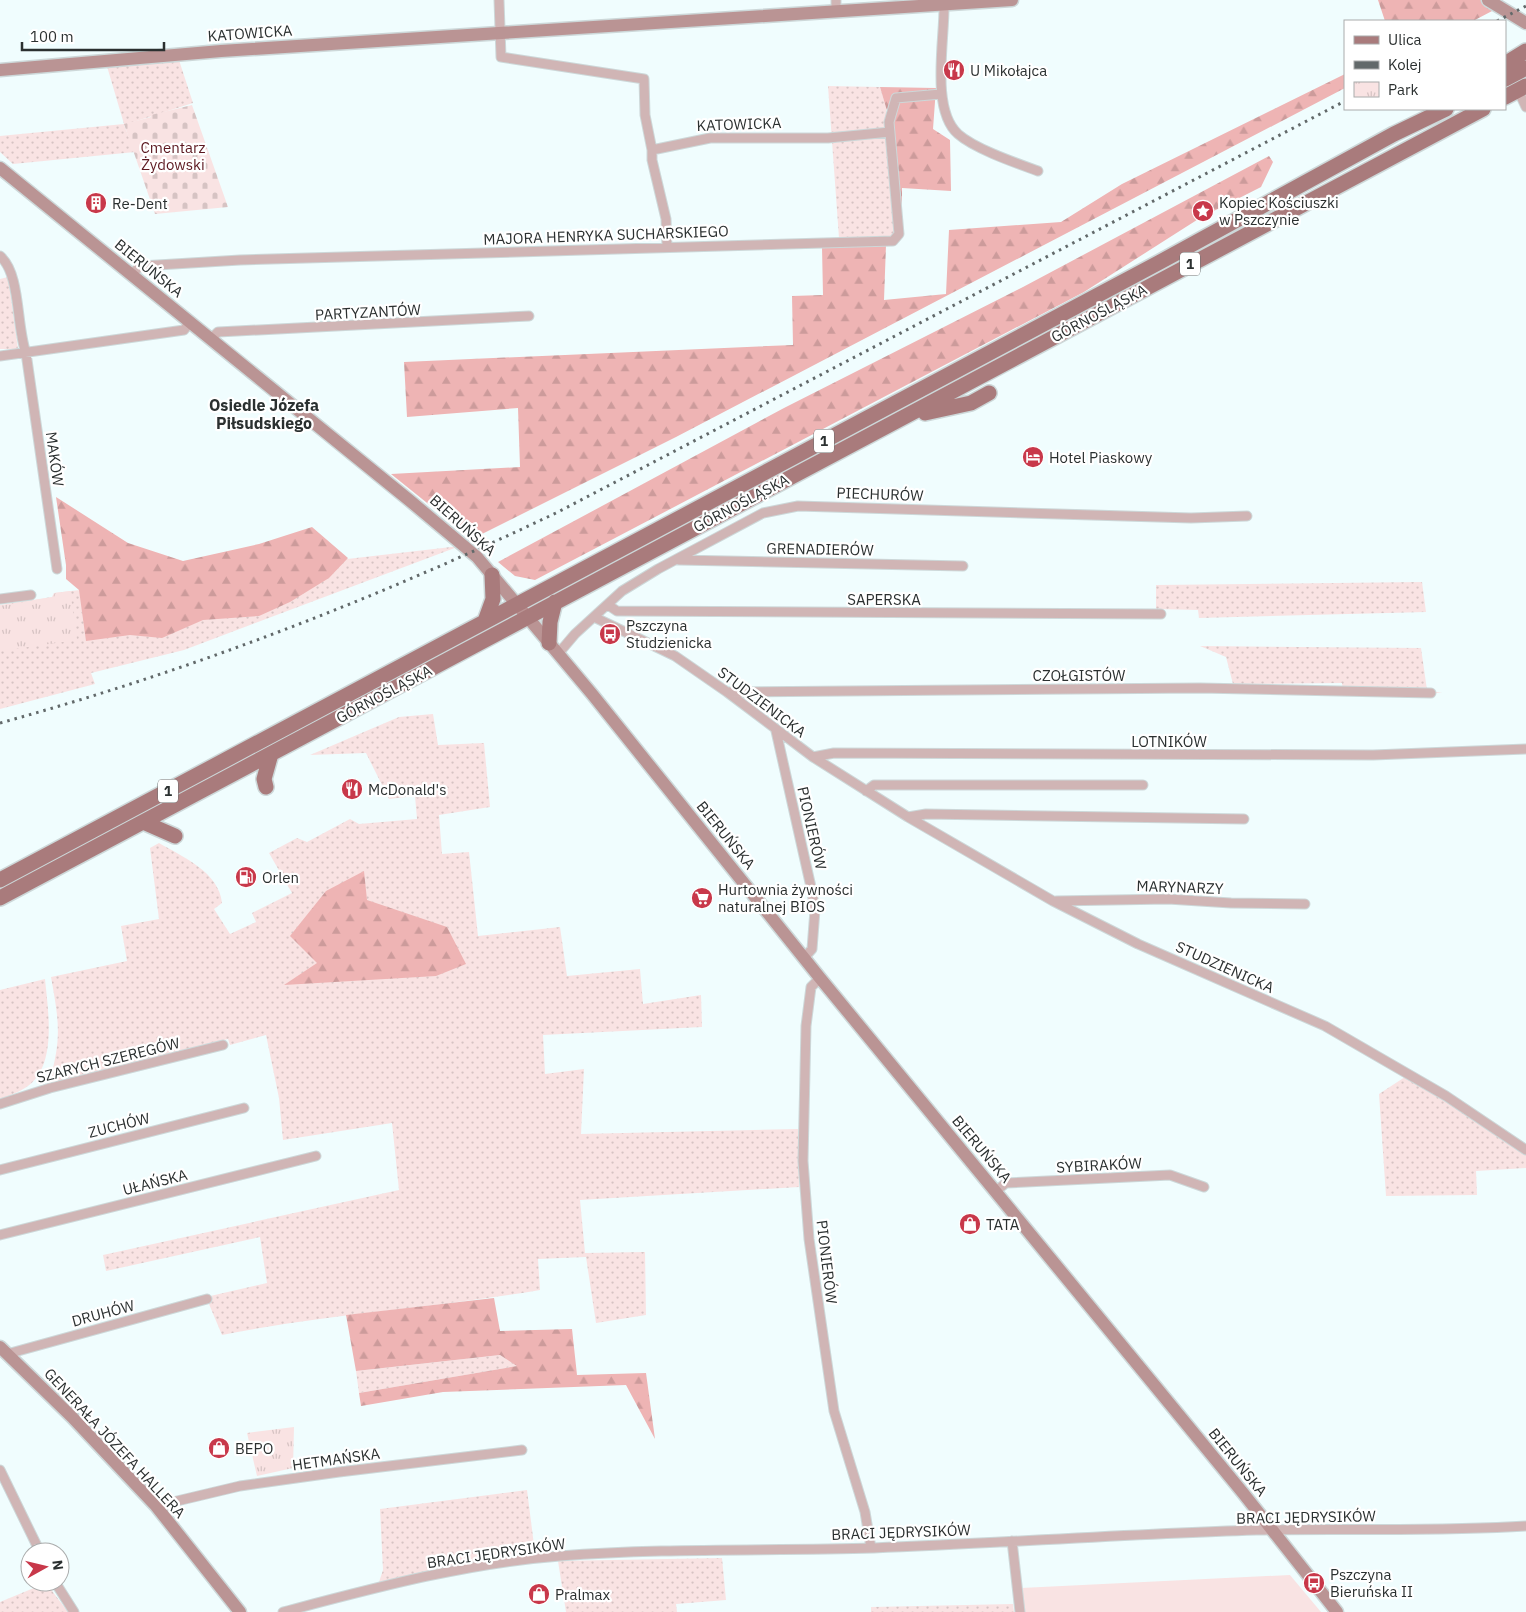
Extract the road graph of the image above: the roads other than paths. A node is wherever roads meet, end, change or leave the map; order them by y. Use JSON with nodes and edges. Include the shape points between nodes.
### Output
{"nodes":[{"id":1,"x":499,"y":0,"type":"edge"},
{"id":2,"x":1012,"y":0,"type":"edge"},
{"id":3,"x":1488,"y":0,"type":"edge"},
{"id":4,"x":944,"y":4,"type":"junction"},
{"id":5,"x":836,"y":6,"type":"edge"},
{"id":6,"x":1526,"y":23,"type":"edge"},
{"id":7,"x":502,"y":33,"type":"junction"},
{"id":8,"x":1526,"y":50,"type":"edge"},
{"id":9,"x":1506,"y":63,"type":"edge"},
{"id":10,"x":1526,"y":68,"type":"edge"},
{"id":11,"x":0,"y":70,"type":"edge"},
{"id":12,"x":1506,"y":78,"type":"edge"},
{"id":13,"x":1516,"y":91,"type":"edge"},
{"id":14,"x":941,"y":94,"type":"junction"},
{"id":15,"x":1526,"y":107,"type":"edge"},
{"id":16,"x":1432,"y":110,"type":"edge"},
{"id":17,"x":1444,"y":110,"type":"edge"},
{"id":18,"x":1480,"y":110,"type":"edge"},
{"id":19,"x":890,"y":132,"type":"junction"},
{"id":20,"x":1394,"y":134,"type":"junction"},
{"id":21,"x":652,"y":150,"type":"junction"},
{"id":22,"x":0,"y":168,"type":"edge"},
{"id":23,"x":1038,"y":171,"type":"dead end"},
{"id":24,"x":667,"y":246,"type":"junction"},
{"id":25,"x":0,"y":256,"type":"edge"},
{"id":26,"x":131,"y":274,"type":"junction"},
{"id":27,"x":529,"y":316,"type":"dead end"},
{"id":28,"x":190,"y":322,"type":"junction"},
{"id":29,"x":210,"y":339,"type":"junction"},
{"id":30,"x":26,"y":353,"type":"junction"},
{"id":31,"x":0,"y":356,"type":"edge"},
{"id":32,"x":990,"y":393,"type":"dead end"},
{"id":33,"x":897,"y":420,"type":"junction"},
{"id":34,"x":1247,"y":516,"type":"dead end"},
{"id":35,"x":676,"y":560,"type":"junction"},
{"id":36,"x":963,"y":566,"type":"dead end"},
{"id":37,"x":57,"y":569,"type":"dead end"},
{"id":38,"x":492,"y":575,"type":"junction"},
{"id":39,"x":31,"y":595,"type":"dead end"},
{"id":40,"x":0,"y":599,"type":"edge"},
{"id":41,"x":555,"y":602,"type":"junction"},
{"id":42,"x":516,"y":604,"type":"junction"},
{"id":43,"x":608,"y":605,"type":"junction"},
{"id":44,"x":1162,"y":614,"type":"dead end"},
{"id":45,"x":527,"y":617,"type":"junction"},
{"id":46,"x":596,"y":618,"type":"junction"},
{"id":47,"x":485,"y":620,"type":"junction"},
{"id":48,"x":554,"y":649,"type":"junction"},
{"id":49,"x":727,"y":692,"type":"junction"},
{"id":50,"x":1431,"y":693,"type":"dead end"},
{"id":51,"x":776,"y":731,"type":"junction"},
{"id":52,"x":1526,"y":749,"type":"edge"},
{"id":53,"x":271,"y":754,"type":"junction"},
{"id":54,"x":813,"y":757,"type":"junction"},
{"id":55,"x":1143,"y":785,"type":"dead end"},
{"id":56,"x":266,"y":787,"type":"dead end"},
{"id":57,"x":866,"y":791,"type":"junction"},
{"id":58,"x":908,"y":817,"type":"junction"},
{"id":59,"x":1244,"y":818,"type":"dead end"},
{"id":60,"x":143,"y":822,"type":"junction"},
{"id":61,"x":175,"y":836,"type":"dead end"},
{"id":62,"x":0,"y":880,"type":"edge"},
{"id":63,"x":0,"y":898,"type":"edge"},
{"id":64,"x":1053,"y":901,"type":"junction"},
{"id":65,"x":1306,"y":904,"type":"dead end"},
{"id":66,"x":804,"y":958,"type":"junction"},
{"id":67,"x":820,"y":978,"type":"junction"},
{"id":68,"x":223,"y":1045,"type":"dead end"},
{"id":69,"x":0,"y":1104,"type":"edge"},
{"id":70,"x":244,"y":1108,"type":"dead end"},
{"id":71,"x":1526,"y":1150,"type":"edge"},
{"id":72,"x":316,"y":1156,"type":"dead end"},
{"id":73,"x":0,"y":1170,"type":"edge"},
{"id":74,"x":1204,"y":1186,"type":"dead end"},
{"id":75,"x":996,"y":1191,"type":"junction"},
{"id":76,"x":0,"y":1235,"type":"edge"},
{"id":77,"x":207,"y":1299,"type":"dead end"},
{"id":78,"x":3,"y":1350,"type":"edge"},
{"id":79,"x":522,"y":1450,"type":"dead end"},
{"id":80,"x":0,"y":1470,"type":"edge"},
{"id":81,"x":156,"y":1506,"type":"junction"},
{"id":82,"x":1526,"y":1526,"type":"edge"},
{"id":83,"x":1272,"y":1530,"type":"junction"},
{"id":84,"x":1012,"y":1541,"type":"junction"},
{"id":85,"x":35,"y":1542,"type":"edge"},
{"id":86,"x":871,"y":1548,"type":"junction"},
{"id":87,"x":61,"y":1592,"type":"edge"},
{"id":88,"x":74,"y":1612,"type":"edge"},
{"id":89,"x":240,"y":1612,"type":"edge"},
{"id":90,"x":283,"y":1612,"type":"edge"},
{"id":91,"x":1020,"y":1612,"type":"edge"},
{"id":92,"x":1337,"y":1612,"type":"edge"}],
"edges":[{"from":1,"to":7,"type":"street"},
{"from":2,"to":4,"type":"street","name":"KATOWICKA"},
{"from":3,"to":6,"type":"street"},
{"from":4,"to":5,"type":"street","name":"KATOWICKA"},
{"from":4,"to":14,"type":"street"},
{"from":5,"to":7,"type":"street","name":"KATOWICKA"},
{"from":7,"to":11,"type":"street","name":"KATOWICKA","via":[[146,56]]},
{"from":7,"to":21,"type":"street","via":[[501,57],[644,79]]},
{"from":8,"to":9,"type":"main road"},
{"from":10,"to":12,"type":"main road"},
{"from":13,"to":15,"type":"street"},
{"from":14,"to":19,"type":"street","name":"MAJORA HENRYKA SUCHARSKIEGO","via":[[896,98]]},
{"from":14,"to":23,"type":"street","via":[[948,119],[958,134],[1006,159]]},
{"from":16,"to":20,"type":"main road"},
{"from":17,"to":20,"type":"main road","name":"GÓRNOŚLĄSKA","number":"1"},
{"from":18,"to":33,"type":"main road","name":"GÓRNOŚLĄSKA","number":"1"},
{"from":19,"to":21,"type":"street","name":"KATOWICKA","via":[[828,138],[710,138]]},
{"from":19,"to":24,"type":"street","name":"MAJORA HENRYKA SUCHARSKIEGO","via":[[899,234],[893,241]]},
{"from":20,"to":42,"type":"main road","name":"GÓRNOŚLĄSKA","number":"1"},
{"from":21,"to":24,"type":"street","via":[[666,219]]},
{"from":22,"to":26,"type":"street","name":"BIERUŃSKA"},
{"from":24,"to":26,"type":"street","name":"MAJORA HENRYKA SUCHARSKIEGO","via":[[240,260],[141,266]]},
{"from":25,"to":30,"type":"street","name":"MAKÓW","via":[[12,273],[21,339]]},
{"from":26,"to":28,"type":"street","name":"BIERUŃSKA"},
{"from":27,"to":29,"type":"street","name":"PARTYZANTÓW","via":[[218,332]]},
{"from":28,"to":29,"type":"street","name":"BIERUŃSKA"},
{"from":28,"to":30,"type":"street","via":[[184,330]]},
{"from":29,"to":38,"type":"street","name":"BIERUŃSKA","via":[[456,538]]},
{"from":30,"to":31,"type":"street"},
{"from":30,"to":37,"type":"street","name":"MAKÓW"},
{"from":32,"to":33,"type":"main road","via":[[972,403]]},
{"from":33,"to":41,"type":"main road","name":"GÓRNOŚLĄSKA","number":"1"},
{"from":34,"to":35,"type":"street","name":"PIECHURÓW","via":[[1191,518],[798,506],[763,513]]},
{"from":35,"to":36,"type":"street","name":"GRENADIERÓW"},
{"from":35,"to":43,"type":"street","name":"PIECHURÓW","via":[[622,592]]},
{"from":38,"to":42,"type":"street","name":"BIERUŃSKA"},
{"from":38,"to":47,"type":"main road","via":[[492,599]]},
{"from":39,"to":40,"type":"street"},
{"from":41,"to":45,"type":"main road","name":"GÓRNOŚLĄSKA","number":"1"},
{"from":41,"to":48,"type":"main road","via":[[550,622]]},
{"from":42,"to":45,"type":"street","name":"BIERUŃSKA"},
{"from":42,"to":47,"type":"main road","name":"GÓRNOŚLĄSKA","number":"1"},
{"from":43,"to":44,"type":"street","name":"SAPERSKA","via":[[617,611]]},
{"from":43,"to":46,"type":"street","name":"PIECHURÓW"},
{"from":45,"to":48,"type":"street","name":"BIERUŃSKA"},
{"from":45,"to":53,"type":"main road","name":"GÓRNOŚLĄSKA","number":"1"},
{"from":46,"to":48,"type":"street","name":"PIECHURÓW"},
{"from":46,"to":49,"type":"street","name":"STUDZIENICKA","via":[[675,656]]},
{"from":47,"to":62,"type":"main road","name":"GÓRNOŚLĄSKA","number":"1"},
{"from":48,"to":66,"type":"street","name":"BIERUŃSKA"},
{"from":49,"to":50,"type":"street","name":"CZOŁGISTÓW","via":[[1200,688]]},
{"from":49,"to":51,"type":"street","name":"STUDZIENICKA"},
{"from":51,"to":54,"type":"street","name":"STUDZIENICKA"},
{"from":51,"to":66,"type":"street","name":"PIONIERÓW","via":[[815,910],[812,950]]},
{"from":52,"to":54,"type":"street","name":"LOTNIKÓW","via":[[1372,755],[834,753]]},
{"from":53,"to":56,"type":"main road","via":[[264,779]]},
{"from":53,"to":60,"type":"main road","name":"GÓRNOŚLĄSKA","number":"1"},
{"from":54,"to":57,"type":"street","name":"STUDZIENICKA"},
{"from":55,"to":57,"type":"street","via":[[874,785]]},
{"from":57,"to":58,"type":"street","name":"STUDZIENICKA"},
{"from":58,"to":59,"type":"street","via":[[926,814]]},
{"from":58,"to":64,"type":"street","name":"STUDZIENICKA"},
{"from":60,"to":61,"type":"main road"},
{"from":60,"to":63,"type":"main road","name":"GÓRNOŚLĄSKA","number":"1"},
{"from":64,"to":65,"type":"street","name":"MARYNARZY","via":[[1168,898]]},
{"from":64,"to":71,"type":"street","name":"STUDZIENICKA","via":[[1138,944],[1325,1026],[1446,1096]]},
{"from":66,"to":67,"type":"street","name":"BIERUŃSKA"},
{"from":67,"to":75,"type":"street","name":"BIERUŃSKA"},
{"from":67,"to":86,"type":"street","name":"PIONIERÓW","via":[[812,987],[804,1061],[802,1161],[807,1217],[834,1411],[865,1512]]},
{"from":68,"to":69,"type":"street","name":"SZARYCH SZEREGÓW","via":[[50,1088]]},
{"from":70,"to":73,"type":"street","name":"ZUCHÓW"},
{"from":72,"to":76,"type":"street","name":"UŁAŃSKA"},
{"from":74,"to":75,"type":"street","name":"SYBIRAKÓW","via":[[1170,1175],[1006,1183]]},
{"from":75,"to":83,"type":"street","name":"BIERUŃSKA"},
{"from":77,"to":78,"type":"street","name":"DRUHÓW"},
{"from":78,"to":81,"type":"street","name":"GENERAŁA JÓZEFA HALLERA"},
{"from":79,"to":81,"type":"street","name":"HETMAŃSKA","via":[[240,1486]]},
{"from":80,"to":85,"type":"street"},
{"from":81,"to":89,"type":"street","name":"GENERAŁA JÓZEFA HALLERA"},
{"from":82,"to":83,"type":"street","name":"BRACI JĘDRYSIKÓW","via":[[1474,1530]]},
{"from":83,"to":84,"type":"street","name":"BRACI JĘDRYSIKÓW"},
{"from":83,"to":92,"type":"street","name":"BIERUŃSKA"},
{"from":84,"to":86,"type":"street","name":"BRACI JĘDRYSIKÓW"},
{"from":84,"to":91,"type":"street"},
{"from":86,"to":90,"type":"street","name":"BRACI JĘDRYSIKÓW","via":[[559,1556],[418,1578]]},
{"from":87,"to":88,"type":"street"}]}
